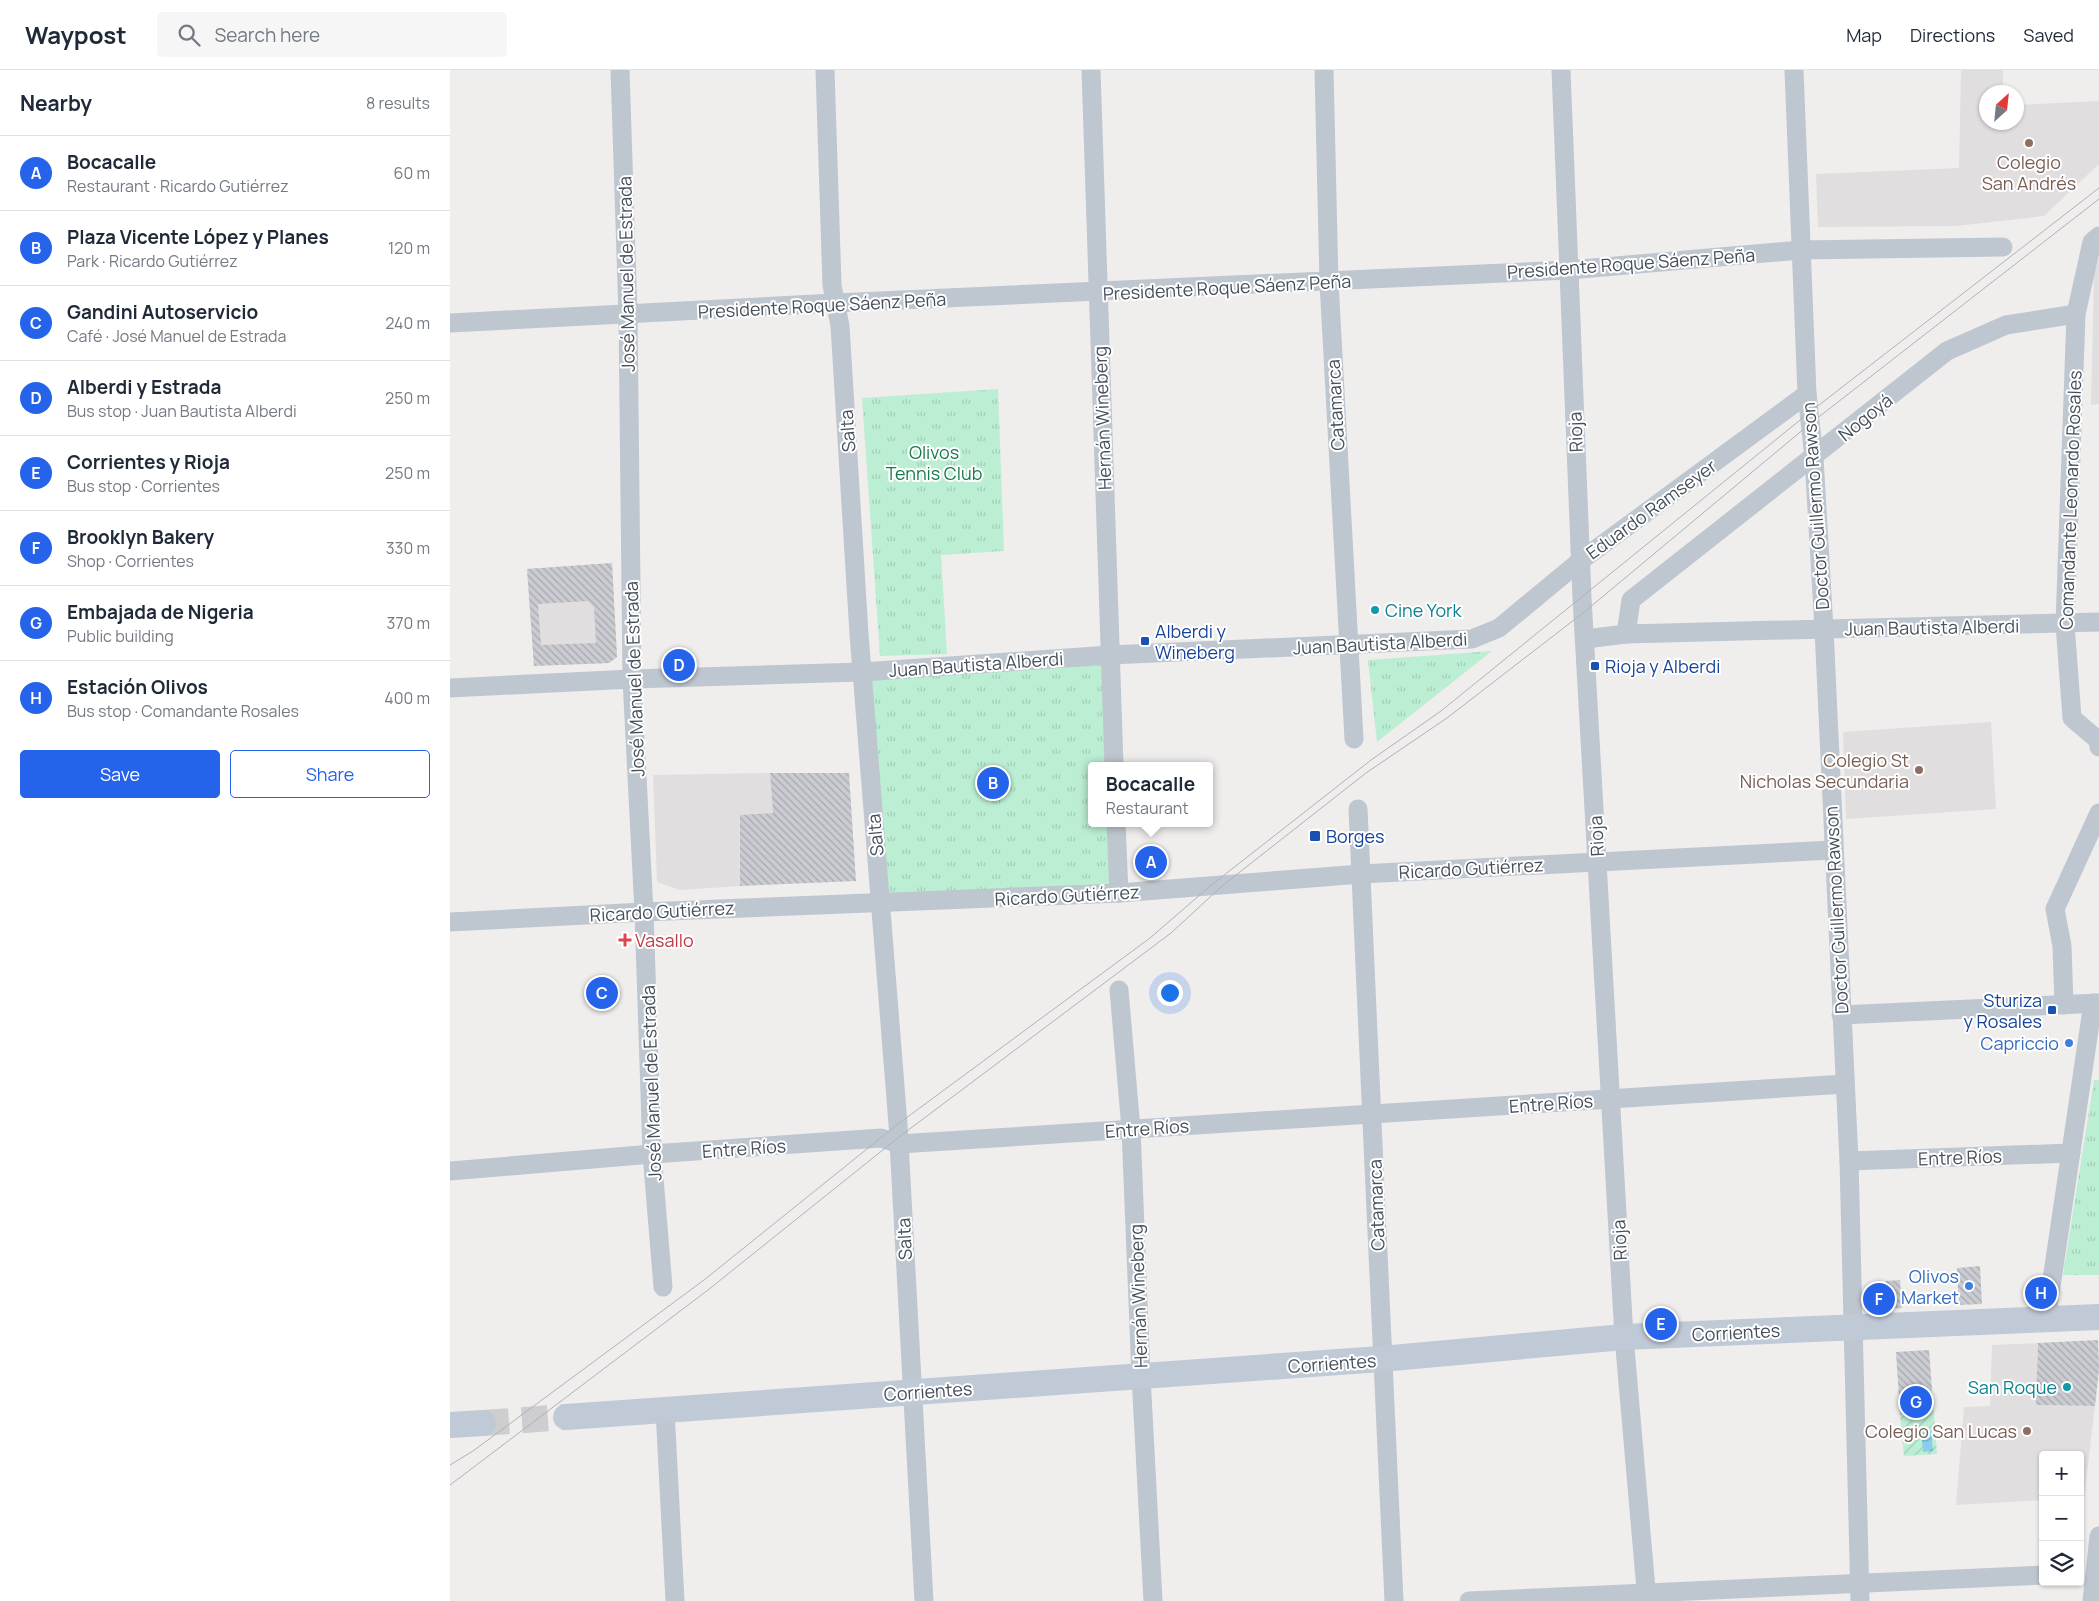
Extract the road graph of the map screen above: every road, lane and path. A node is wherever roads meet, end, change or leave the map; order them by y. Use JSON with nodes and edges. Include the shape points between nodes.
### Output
{"nodes":[{"id":1,"x":620,"y":70,"type":"edge"},
{"id":2,"x":825,"y":70,"type":"edge"},
{"id":3,"x":1091,"y":70,"type":"edge"},
{"id":4,"x":1324,"y":70,"type":"edge"},
{"id":5,"x":1562,"y":70,"type":"edge"},
{"id":6,"x":1794,"y":70,"type":"edge"},
{"id":7,"x":2095,"y":239,"type":"edge"},
{"id":8,"x":2003,"y":247,"type":"dead end"},
{"id":9,"x":1801,"y":250,"type":"junction"},
{"id":10,"x":1569,"y":270,"type":"junction"},
{"id":11,"x":1328,"y":282,"type":"junction"},
{"id":12,"x":1098,"y":293,"type":"junction"},
{"id":13,"x":835,"y":303,"type":"junction"},
{"id":14,"x":2076,"y":314,"type":"junction"},
{"id":15,"x":628,"y":315,"type":"junction"},
{"id":16,"x":450,"y":323,"type":"edge"},
{"id":17,"x":1807,"y":394,"type":"junction"},
{"id":18,"x":1814,"y":458,"type":"junction"},
{"id":19,"x":1580,"y":561,"type":"junction"},
{"id":20,"x":2099,"y":622,"type":"edge"},
{"id":21,"x":2065,"y":624,"type":"junction"},
{"id":22,"x":1499,"y":628,"type":"joint"},
{"id":23,"x":1824,"y":629,"type":"junction"},
{"id":24,"x":1626,"y":634,"type":"junction"},
{"id":25,"x":1585,"y":639,"type":"junction"},
{"id":26,"x":1347,"y":646,"type":"junction"},
{"id":27,"x":1110,"y":655,"type":"junction"},
{"id":28,"x":862,"y":672,"type":"junction"},
{"id":29,"x":632,"y":679,"type":"junction"},
{"id":30,"x":450,"y":688,"type":"edge"},
{"id":31,"x":1354,"y":739,"type":"dead end"},
{"id":32,"x":2099,"y":746,"type":"edge"},
{"id":33,"x":1114,"y":762,"type":"edge"},
{"id":34,"x":1358,"y":809,"type":"dead end"},
{"id":35,"x":2099,"y":813,"type":"edge"},
{"id":36,"x":1116,"y":827,"type":"edge"},
{"id":37,"x":1833,"y":850,"type":"junction"},
{"id":38,"x":1598,"y":862,"type":"junction"},
{"id":39,"x":1361,"y":874,"type":"junction"},
{"id":40,"x":1118,"y":893,"type":"junction"},
{"id":41,"x":881,"y":902,"type":"junction"},
{"id":42,"x":644,"y":912,"type":"junction"},
{"id":43,"x":450,"y":922,"type":"edge"},
{"id":44,"x":1119,"y":990,"type":"dead end"},
{"id":45,"x":2096,"y":1003,"type":"edge"},
{"id":46,"x":2064,"y":1005,"type":"junction"},
{"id":47,"x":1842,"y":1016,"type":"junction"},
{"id":48,"x":1845,"y":1084,"type":"junction"},
{"id":49,"x":1611,"y":1099,"type":"junction"},
{"id":50,"x":1373,"y":1114,"type":"junction"},
{"id":51,"x":1131,"y":1129,"type":"junction"},
{"id":52,"x":899,"y":1144,"type":"junction"},
{"id":53,"x":652,"y":1154,"type":"junction"},
{"id":54,"x":2071,"y":1154,"type":"junction"},
{"id":55,"x":1849,"y":1161,"type":"junction"},
{"id":56,"x":450,"y":1171,"type":"edge"},
{"id":57,"x":663,"y":1287,"type":"dead end"},
{"id":58,"x":2099,"y":1317,"type":"edge"},
{"id":59,"x":2046,"y":1320,"type":"junction"},
{"id":60,"x":1852,"y":1326,"type":"junction"},
{"id":61,"x":1624,"y":1337,"type":"junction"},
{"id":62,"x":1381,"y":1359,"type":"junction"},
{"id":63,"x":1141,"y":1376,"type":"junction"},
{"id":64,"x":913,"y":1392,"type":"junction"},
{"id":65,"x":665,"y":1410,"type":"junction"},
{"id":66,"x":566,"y":1417,"type":"tunnel mouth"},
{"id":67,"x":483,"y":1423,"type":"tunnel mouth"},
{"id":68,"x":450,"y":1425,"type":"edge"},
{"id":69,"x":2099,"y":1536,"type":"edge"},
{"id":70,"x":2088,"y":1573,"type":"edge"},
{"id":71,"x":2039,"y":1575,"type":"edge"},
{"id":72,"x":1860,"y":1592,"type":"edge"},
{"id":73,"x":1647,"y":1597,"type":"edge"},
{"id":74,"x":675,"y":1601,"type":"edge"},
{"id":75,"x":924,"y":1601,"type":"edge"},
{"id":76,"x":1153,"y":1601,"type":"edge"},
{"id":77,"x":1394,"y":1601,"type":"edge"},
{"id":78,"x":1469,"y":1601,"type":"edge"},
{"id":79,"x":2092,"y":1601,"type":"edge"}],
"edges":[{"from":1,"to":15,"type":"street","name":"José Manuel de Estrada"},
{"from":2,"to":13,"type":"street","name":"Salta"},
{"from":3,"to":12,"type":"street","name":"Hernán Wineberg"},
{"from":4,"to":11,"type":"street","name":"Catamarca"},
{"from":5,"to":10,"type":"street","name":"Rioja"},
{"from":6,"to":9,"type":"street","name":"Doctor Guillermo Rawson"},
{"from":7,"to":14,"type":"street","name":"Comandante Leonardo Rosales"},
{"from":8,"to":9,"type":"street","name":"Presidente Roque Sáenz Peña"},
{"from":9,"to":10,"type":"street","name":"Presidente Roque Sáenz Peña"},
{"from":9,"to":17,"type":"street","name":"Doctor Guillermo Rawson"},
{"from":10,"to":11,"type":"street","name":"Presidente Roque Sáenz Peña"},
{"from":10,"to":19,"type":"street","name":"Rioja"},
{"from":11,"to":12,"type":"street","name":"Presidente Roque Sáenz Peña"},
{"from":11,"to":26,"type":"street","name":"Catamarca"},
{"from":12,"to":13,"type":"street","name":"Presidente Roque Sáenz Peña"},
{"from":12,"to":27,"type":"street","name":"Hernán Wineberg"},
{"from":13,"to":15,"type":"street","name":"Presidente Roque Sáenz Peña"},
{"from":13,"to":28,"type":"street","name":"Salta","via":[[840,326]]},
{"from":14,"to":18,"type":"street","name":"Nogoyá","via":[[2006,325],[1947,351]]},
{"from":14,"to":21,"type":"street","name":"Comandante Leonardo Rosales"},
{"from":15,"to":16,"type":"street","name":"Presidente Roque Sáenz Peña"},
{"from":15,"to":29,"type":"street","name":"José Manuel de Estrada"},
{"from":17,"to":18,"type":"street","name":"Doctor Guillermo Rawson"},
{"from":17,"to":19,"type":"street","name":"Eduardo Ramseyer"},
{"from":18,"to":23,"type":"street","name":"Doctor Guillermo Rawson"},
{"from":18,"to":24,"type":"street","name":"Nogoyá","via":[[1631,600]]},
{"from":19,"to":22,"type":"street","name":"Eduardo Ramseyer"},
{"from":19,"to":25,"type":"street","name":"Rioja"},
{"from":20,"to":21,"type":"street","name":"Juan Bautista Alberdi"},
{"from":21,"to":23,"type":"street","name":"Juan Bautista Alberdi"},
{"from":21,"to":32,"type":"street","name":"Comandante Leonardo Rosales","via":[[2072,718],[2098,740]]},
{"from":22,"to":26,"type":"street","name":"Juan Bautista Alberdi","via":[[1472,639]]},
{"from":23,"to":24,"type":"street","name":"Juan Bautista Alberdi"},
{"from":23,"to":37,"type":"street","name":"Doctor Guillermo Rawson"},
{"from":24,"to":25,"type":"street","name":"Juan Bautista Alberdi"},
{"from":25,"to":38,"type":"street","name":"Rioja"},
{"from":26,"to":27,"type":"street","name":"Juan Bautista Alberdi"},
{"from":26,"to":31,"type":"street","name":"Catamarca"},
{"from":27,"to":28,"type":"street","name":"Juan Bautista Alberdi"},
{"from":27,"to":33,"type":"street","name":"Hernán Wineberg"},
{"from":28,"to":29,"type":"street","name":"Juan Bautista Alberdi"},
{"from":28,"to":41,"type":"street","name":"Salta"},
{"from":29,"to":30,"type":"street","name":"Juan Bautista Alberdi"},
{"from":29,"to":42,"type":"street","name":"José Manuel de Estrada"},
{"from":34,"to":39,"type":"street","name":"Catamarca"},
{"from":35,"to":46,"type":"street","via":[[2055,909],[2062,946]]},
{"from":36,"to":40,"type":"street"},
{"from":37,"to":38,"type":"street","name":"Ricardo Gutiérrez"},
{"from":37,"to":47,"type":"street","name":"Doctor Guillermo Rawson"},
{"from":38,"to":39,"type":"street","name":"Ricardo Gutiérrez"},
{"from":38,"to":49,"type":"street","name":"Rioja"},
{"from":39,"to":40,"type":"street","name":"Ricardo Gutiérrez"},
{"from":39,"to":50,"type":"street","name":"Catamarca"},
{"from":40,"to":41,"type":"street","name":"Ricardo Gutiérrez"},
{"from":41,"to":42,"type":"street","name":"Ricardo Gutiérrez"},
{"from":41,"to":52,"type":"street","name":"Salta"},
{"from":42,"to":43,"type":"street","name":"Ricardo Gutiérrez"},
{"from":42,"to":53,"type":"street","name":"José Manuel de Estrada"},
{"from":44,"to":51,"type":"street","name":"Hernán Wineberg"},
{"from":45,"to":46,"type":"street"},
{"from":45,"to":54,"type":"street"},
{"from":46,"to":47,"type":"street"},
{"from":47,"to":48,"type":"street","name":"Doctor Guillermo Rawson"},
{"from":48,"to":49,"type":"street","name":"Entre Ríos"},
{"from":48,"to":55,"type":"street","name":"Doctor Guillermo Rawson"},
{"from":49,"to":50,"type":"street","name":"Entre Ríos"},
{"from":49,"to":61,"type":"street","name":"Rioja"},
{"from":50,"to":51,"type":"street","name":"Entre Ríos"},
{"from":50,"to":62,"type":"street","name":"Catamarca"},
{"from":51,"to":52,"type":"street","name":"Entre Ríos"},
{"from":51,"to":63,"type":"street","name":"Hernán Wineberg"},
{"from":52,"to":53,"type":"street","name":"Entre Ríos","via":[[881,1138]]},
{"from":52,"to":64,"type":"street","name":"Salta"},
{"from":53,"to":56,"type":"street","name":"Entre Ríos"},
{"from":53,"to":57,"type":"street","name":"José Manuel de Estrada"},
{"from":54,"to":55,"type":"street","name":"Entre Ríos"},
{"from":54,"to":59,"type":"street"},
{"from":55,"to":60,"type":"street","name":"Doctor Guillermo Rawson"},
{"from":58,"to":59,"type":"street","name":"Corrientes"},
{"from":59,"to":60,"type":"street","name":"Corrientes"},
{"from":60,"to":61,"type":"street","name":"Corrientes"},
{"from":60,"to":72,"type":"street","name":"Doctor Guillermo Rawson"},
{"from":61,"to":62,"type":"street","name":"Corrientes"},
{"from":61,"to":73,"type":"street","name":"Rioja"},
{"from":62,"to":63,"type":"street","name":"Corrientes"},
{"from":62,"to":77,"type":"street","name":"Catamarca"},
{"from":63,"to":64,"type":"street","name":"Corrientes"},
{"from":63,"to":76,"type":"street","name":"Hernán Wineberg"},
{"from":64,"to":65,"type":"street","name":"Corrientes"},
{"from":64,"to":75,"type":"street","name":"Salta"},
{"from":65,"to":66,"type":"street","name":"Corrientes"},
{"from":65,"to":74,"type":"street"},
{"from":67,"to":68,"type":"street"},
{"from":69,"to":70,"type":"street"},
{"from":70,"to":79,"type":"street"},
{"from":71,"to":72,"type":"street"},
{"from":72,"to":73,"type":"street"},
{"from":73,"to":78,"type":"street"}]}
